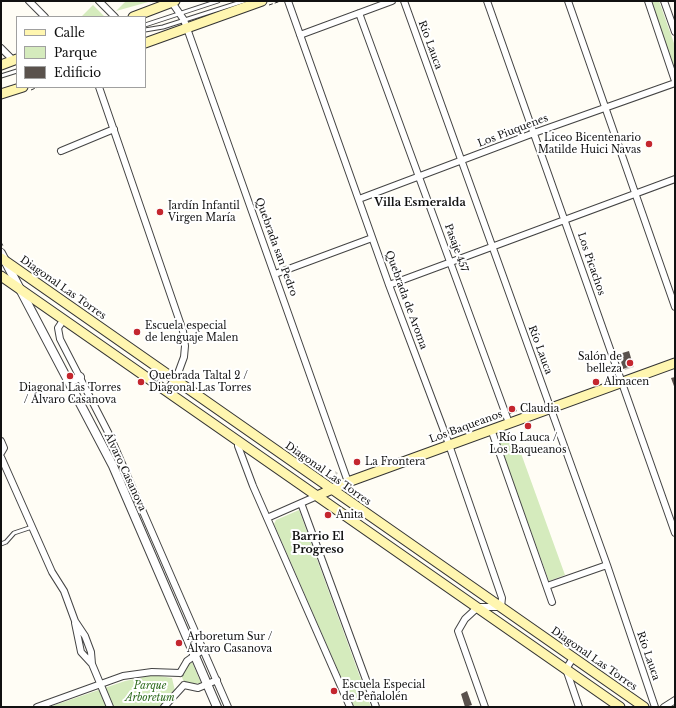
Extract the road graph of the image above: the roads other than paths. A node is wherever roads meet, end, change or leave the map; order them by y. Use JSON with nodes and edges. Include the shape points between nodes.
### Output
{"nodes":[{"id":1,"x":29,"y":1,"type":"edge"},
{"id":2,"x":99,"y":1,"type":"edge"},
{"id":3,"x":173,"y":1,"type":"edge"},
{"id":4,"x":218,"y":1,"type":"edge"},
{"id":5,"x":244,"y":1,"type":"edge"},
{"id":6,"x":262,"y":1,"type":"edge"},
{"id":7,"x":288,"y":1,"type":"edge"},
{"id":8,"x":392,"y":1,"type":"edge"},
{"id":9,"x":404,"y":1,"type":"edge"},
{"id":10,"x":488,"y":1,"type":"edge"},
{"id":11,"x":568,"y":1,"type":"edge"},
{"id":12,"x":648,"y":1,"type":"edge"},
{"id":13,"x":664,"y":1,"type":"edge"},
{"id":14,"x":180,"y":13,"type":"junction"},
{"id":15,"x":359,"y":13,"type":"junction"},
{"id":16,"x":44,"y":16,"type":"edge"},
{"id":17,"x":114,"y":16,"type":"edge"},
{"id":18,"x":136,"y":16,"type":"edge"},
{"id":19,"x":185,"y":24,"type":"junction"},
{"id":20,"x":146,"y":25,"type":"edge"},
{"id":21,"x":146,"y":30,"type":"edge"},
{"id":22,"x":675,"y":32,"type":"edge"},
{"id":23,"x":300,"y":35,"type":"junction"},
{"id":24,"x":146,"y":43,"type":"edge"},
{"id":25,"x":1,"y":48,"type":"edge"},
{"id":26,"x":15,"y":60,"type":"edge"},
{"id":27,"x":1,"y":65,"type":"edge"},
{"id":28,"x":16,"y":71,"type":"edge"},
{"id":29,"x":1,"y":76,"type":"edge"},
{"id":30,"x":675,"y":82,"type":"edge"},
{"id":31,"x":20,"y":88,"type":"edge"},
{"id":32,"x":99,"y":88,"type":"edge"},
{"id":33,"x":1,"y":94,"type":"edge"},
{"id":34,"x":605,"y":108,"type":"junction"},
{"id":35,"x":114,"y":129,"type":"junction"},
{"id":36,"x":534,"y":133,"type":"junction"},
{"id":37,"x":60,"y":151,"type":"dead end"},
{"id":38,"x":462,"y":162,"type":"junction"},
{"id":39,"x":419,"y":177,"type":"junction"},
{"id":40,"x":675,"y":180,"type":"edge"},
{"id":41,"x":634,"y":194,"type":"junction"},
{"id":42,"x":359,"y":199,"type":"junction"},
{"id":43,"x":565,"y":220,"type":"junction"},
{"id":44,"x":372,"y":238,"type":"junction"},
{"id":45,"x":492,"y":247,"type":"junction"},
{"id":46,"x":1,"y":252,"type":"edge"},
{"id":47,"x":3,"y":260,"type":"edge"},
{"id":48,"x":450,"y":263,"type":"junction"},
{"id":49,"x":275,"y":274,"type":"junction"},
{"id":50,"x":1,"y":276,"type":"edge"},
{"id":51,"x":390,"y":285,"type":"junction"},
{"id":52,"x":19,"y":288,"type":"junction"},
{"id":53,"x":675,"y":307,"type":"edge"},
{"id":54,"x":64,"y":319,"type":"junction"},
{"id":55,"x":675,"y":363,"type":"edge"},
{"id":56,"x":80,"y":377,"type":"junction"},
{"id":57,"x":174,"y":380,"type":"junction"},
{"id":58,"x":69,"y":382,"type":"junction"},
{"id":59,"x":622,"y":382,"type":"junction"},
{"id":60,"x":167,"y":390,"type":"junction"},
{"id":61,"x":550,"y":408,"type":"junction"},
{"id":62,"x":509,"y":423,"type":"junction"},
{"id":63,"x":491,"y":429,"type":"junction"},
{"id":64,"x":238,"y":440,"type":"junction"},
{"id":65,"x":1,"y":441,"type":"edge"},
{"id":66,"x":448,"y":445,"type":"junction"},
{"id":67,"x":1,"y":453,"type":"edge"},
{"id":68,"x":1,"y":457,"type":"edge"},
{"id":69,"x":348,"y":482,"type":"junction"},
{"id":70,"x":331,"y":489,"type":"junction"},
{"id":71,"x":317,"y":496,"type":"junction"},
{"id":72,"x":301,"y":503,"type":"junction"},
{"id":73,"x":267,"y":518,"type":"junction"},
{"id":74,"x":33,"y":527,"type":"junction"},
{"id":75,"x":675,"y":533,"type":"edge"},
{"id":76,"x":1,"y":544,"type":"edge"},
{"id":77,"x":607,"y":565,"type":"junction"},
{"id":78,"x":546,"y":586,"type":"junction"},
{"id":79,"x":552,"y":602,"type":"dead end"},
{"id":80,"x":501,"y":607,"type":"junction"},
{"id":81,"x":478,"y":608,"type":"junction"},
{"id":82,"x":204,"y":650,"type":"junction"},
{"id":83,"x":195,"y":655,"type":"junction"},
{"id":84,"x":573,"y":658,"type":"junction"},
{"id":85,"x":566,"y":669,"type":"junction"},
{"id":86,"x":180,"y":673,"type":"junction"},
{"id":87,"x":217,"y":680,"type":"junction"},
{"id":88,"x":100,"y":684,"type":"junction"},
{"id":89,"x":184,"y":685,"type":"junction"},
{"id":90,"x":207,"y":685,"type":"junction"},
{"id":91,"x":675,"y":700,"type":"edge"},
{"id":92,"x":37,"y":707,"type":"edge"},
{"id":93,"x":110,"y":707,"type":"edge"},
{"id":94,"x":164,"y":707,"type":"edge"},
{"id":95,"x":216,"y":707,"type":"edge"},
{"id":96,"x":228,"y":707,"type":"edge"},
{"id":97,"x":350,"y":707,"type":"edge"},
{"id":98,"x":376,"y":707,"type":"edge"},
{"id":99,"x":485,"y":707,"type":"edge"},
{"id":100,"x":579,"y":707,"type":"edge"},
{"id":101,"x":620,"y":707,"type":"edge"},
{"id":102,"x":644,"y":707,"type":"edge"},
{"id":103,"x":655,"y":707,"type":"edge"},
{"id":104,"x":664,"y":707,"type":"edge"}],
"edges":[{"from":1,"to":16,"type":"street"},
{"from":2,"to":17,"type":"street"},
{"from":3,"to":14,"type":"street","name":"Quebrada san Pedro"},
{"from":3,"to":18,"type":"main road"},
{"from":4,"to":14,"type":"lane"},
{"from":5,"to":19,"type":"lane"},
{"from":6,"to":19,"type":"main road"},
{"from":7,"to":23,"type":"street","name":"Quebrada de Aroma"},
{"from":8,"to":15,"type":"street"},
{"from":9,"to":38,"type":"street","name":"Río Lauca"},
{"from":10,"to":36,"type":"street","name":"Los Picachos"},
{"from":11,"to":34,"type":"street"},
{"from":12,"to":30,"type":"street"},
{"from":13,"to":22,"type":"street"},
{"from":14,"to":19,"type":"street","name":"Quebrada san Pedro"},
{"from":14,"to":20,"type":"lane"},
{"from":15,"to":23,"type":"street"},
{"from":15,"to":39,"type":"street","name":"Pasaje 457"},
{"from":19,"to":21,"type":"lane"},
{"from":19,"to":24,"type":"main road"},
{"from":19,"to":49,"type":"street","name":"Quebrada san Pedro"},
{"from":23,"to":42,"type":"street","name":"Quebrada de Aroma"},
{"from":25,"to":26,"type":"street"},
{"from":26,"to":27,"type":"main road"},
{"from":28,"to":29,"type":"lane"},
{"from":30,"to":34,"type":"street","name":"Los Piuquenes"},
{"from":31,"to":33,"type":"main road"},
{"from":32,"to":35,"type":"street"},
{"from":34,"to":36,"type":"street","name":"Los Piuquenes"},
{"from":34,"to":41,"type":"street"},
{"from":35,"to":37,"type":"street"},
{"from":35,"to":57,"type":"street","via":[[183,331],[184,357]]},
{"from":36,"to":38,"type":"street","name":"Los Piuquenes"},
{"from":36,"to":43,"type":"street","name":"Los Picachos"},
{"from":38,"to":39,"type":"street","name":"Los Piuquenes"},
{"from":38,"to":45,"type":"street","name":"Río Lauca"},
{"from":39,"to":42,"type":"street","name":"Los Piuquenes"},
{"from":39,"to":48,"type":"street","name":"Pasaje 457"},
{"from":40,"to":41,"type":"street"},
{"from":41,"to":43,"type":"street"},
{"from":41,"to":53,"type":"street"},
{"from":42,"to":44,"type":"street","name":"Quebrada de Aroma"},
{"from":43,"to":45,"type":"street"},
{"from":43,"to":59,"type":"street","name":"Los Picachos"},
{"from":44,"to":49,"type":"street"},
{"from":44,"to":51,"type":"street","name":"Quebrada de Aroma"},
{"from":45,"to":48,"type":"street"},
{"from":45,"to":61,"type":"street","name":"Río Lauca"},
{"from":46,"to":47,"type":"street","name":"Álvaro Casanova"},
{"from":47,"to":52,"type":"street","name":"Álvaro Casanova"},
{"from":47,"to":57,"type":"main road","name":"Diagonal Las Torres"},
{"from":48,"to":51,"type":"street"},
{"from":48,"to":62,"type":"street","name":"Pasaje 457"},
{"from":49,"to":69,"type":"street","name":"Quebrada san Pedro"},
{"from":50,"to":52,"type":"main road"},
{"from":51,"to":66,"type":"street","name":"Quebrada de Aroma"},
{"from":52,"to":54,"type":"main road"},
{"from":52,"to":58,"type":"street","name":"Álvaro Casanova"},
{"from":54,"to":56,"type":"street","name":"Álvaro Casanova","via":[[58,333]]},
{"from":54,"to":60,"type":"main road"},
{"from":55,"to":59,"type":"main road","name":"Los Baqueanos"},
{"from":56,"to":58,"type":"street"},
{"from":56,"to":82,"type":"street","name":"Álvaro Casanova","via":[[139,499]]},
{"from":57,"to":60,"type":"street"},
{"from":57,"to":70,"type":"main road","name":"Diagonal Las Torres"},
{"from":58,"to":83,"type":"street","name":"Álvaro Casanova","via":[[113,466]]},
{"from":59,"to":61,"type":"main road","name":"Los Baqueanos"},
{"from":59,"to":75,"type":"street","name":"Los Picachos"},
{"from":60,"to":64,"type":"main road"},
{"from":61,"to":62,"type":"main road","name":"Los Baqueanos"},
{"from":61,"to":77,"type":"street","name":"Río Lauca"},
{"from":62,"to":63,"type":"main road","name":"Los Baqueanos"},
{"from":63,"to":66,"type":"main road","name":"Los Baqueanos"},
{"from":63,"to":78,"type":"street"},
{"from":64,"to":71,"type":"main road"},
{"from":64,"to":73,"type":"street"},
{"from":65,"to":67,"type":"street","via":[[4,448]]},
{"from":66,"to":69,"type":"main road","name":"Los Baqueanos"},
{"from":66,"to":80,"type":"street","name":"Quebrada de Aroma","via":[[502,598]]},
{"from":68,"to":74,"type":"street"},
{"from":69,"to":70,"type":"main road","name":"Los Baqueanos"},
{"from":70,"to":71,"type":"main road","name":"Los Baqueanos"},
{"from":70,"to":80,"type":"main road","name":"Diagonal Las Torres"},
{"from":71,"to":72,"type":"street","name":"Los Baqueanos"},
{"from":71,"to":81,"type":"main road"},
{"from":72,"to":73,"type":"street","name":"Los Baqueanos"},
{"from":72,"to":98,"type":"street"},
{"from":73,"to":97,"type":"street"},
{"from":74,"to":76,"type":"lane","via":[[14,533]]},
{"from":74,"to":88,"type":"street","via":[[52,572],[64,591],[75,621],[82,652],[92,664]]},
{"from":77,"to":78,"type":"street"},
{"from":77,"to":103,"type":"street","name":"Río Lauca"},
{"from":78,"to":79,"type":"street"},
{"from":80,"to":81,"type":"street"},
{"from":80,"to":84,"type":"main road","name":"Diagonal Las Torres"},
{"from":81,"to":85,"type":"main road"},
{"from":81,"to":99,"type":"street","via":[[462,622],[458,634]]},
{"from":82,"to":83,"type":"street"},
{"from":82,"to":87,"type":"street","name":"Álvaro Casanova"},
{"from":83,"to":86,"type":"street","via":[[187,661]]},
{"from":83,"to":90,"type":"street","name":"Álvaro Casanova"},
{"from":84,"to":85,"type":"street"},
{"from":84,"to":102,"type":"main road","name":"Diagonal Las Torres"},
{"from":85,"to":100,"type":"street"},
{"from":85,"to":101,"type":"main road"},
{"from":86,"to":88,"type":"street","via":[[132,674]]},
{"from":86,"to":89,"type":"street"},
{"from":87,"to":90,"type":"street"},
{"from":87,"to":96,"type":"street","name":"Álvaro Casanova"},
{"from":88,"to":92,"type":"street"},
{"from":88,"to":93,"type":"street"},
{"from":89,"to":90,"type":"street","via":[[194,688]]},
{"from":89,"to":94,"type":"street"},
{"from":90,"to":95,"type":"street","name":"Álvaro Casanova"},
{"from":91,"to":104,"type":"street"}]}
